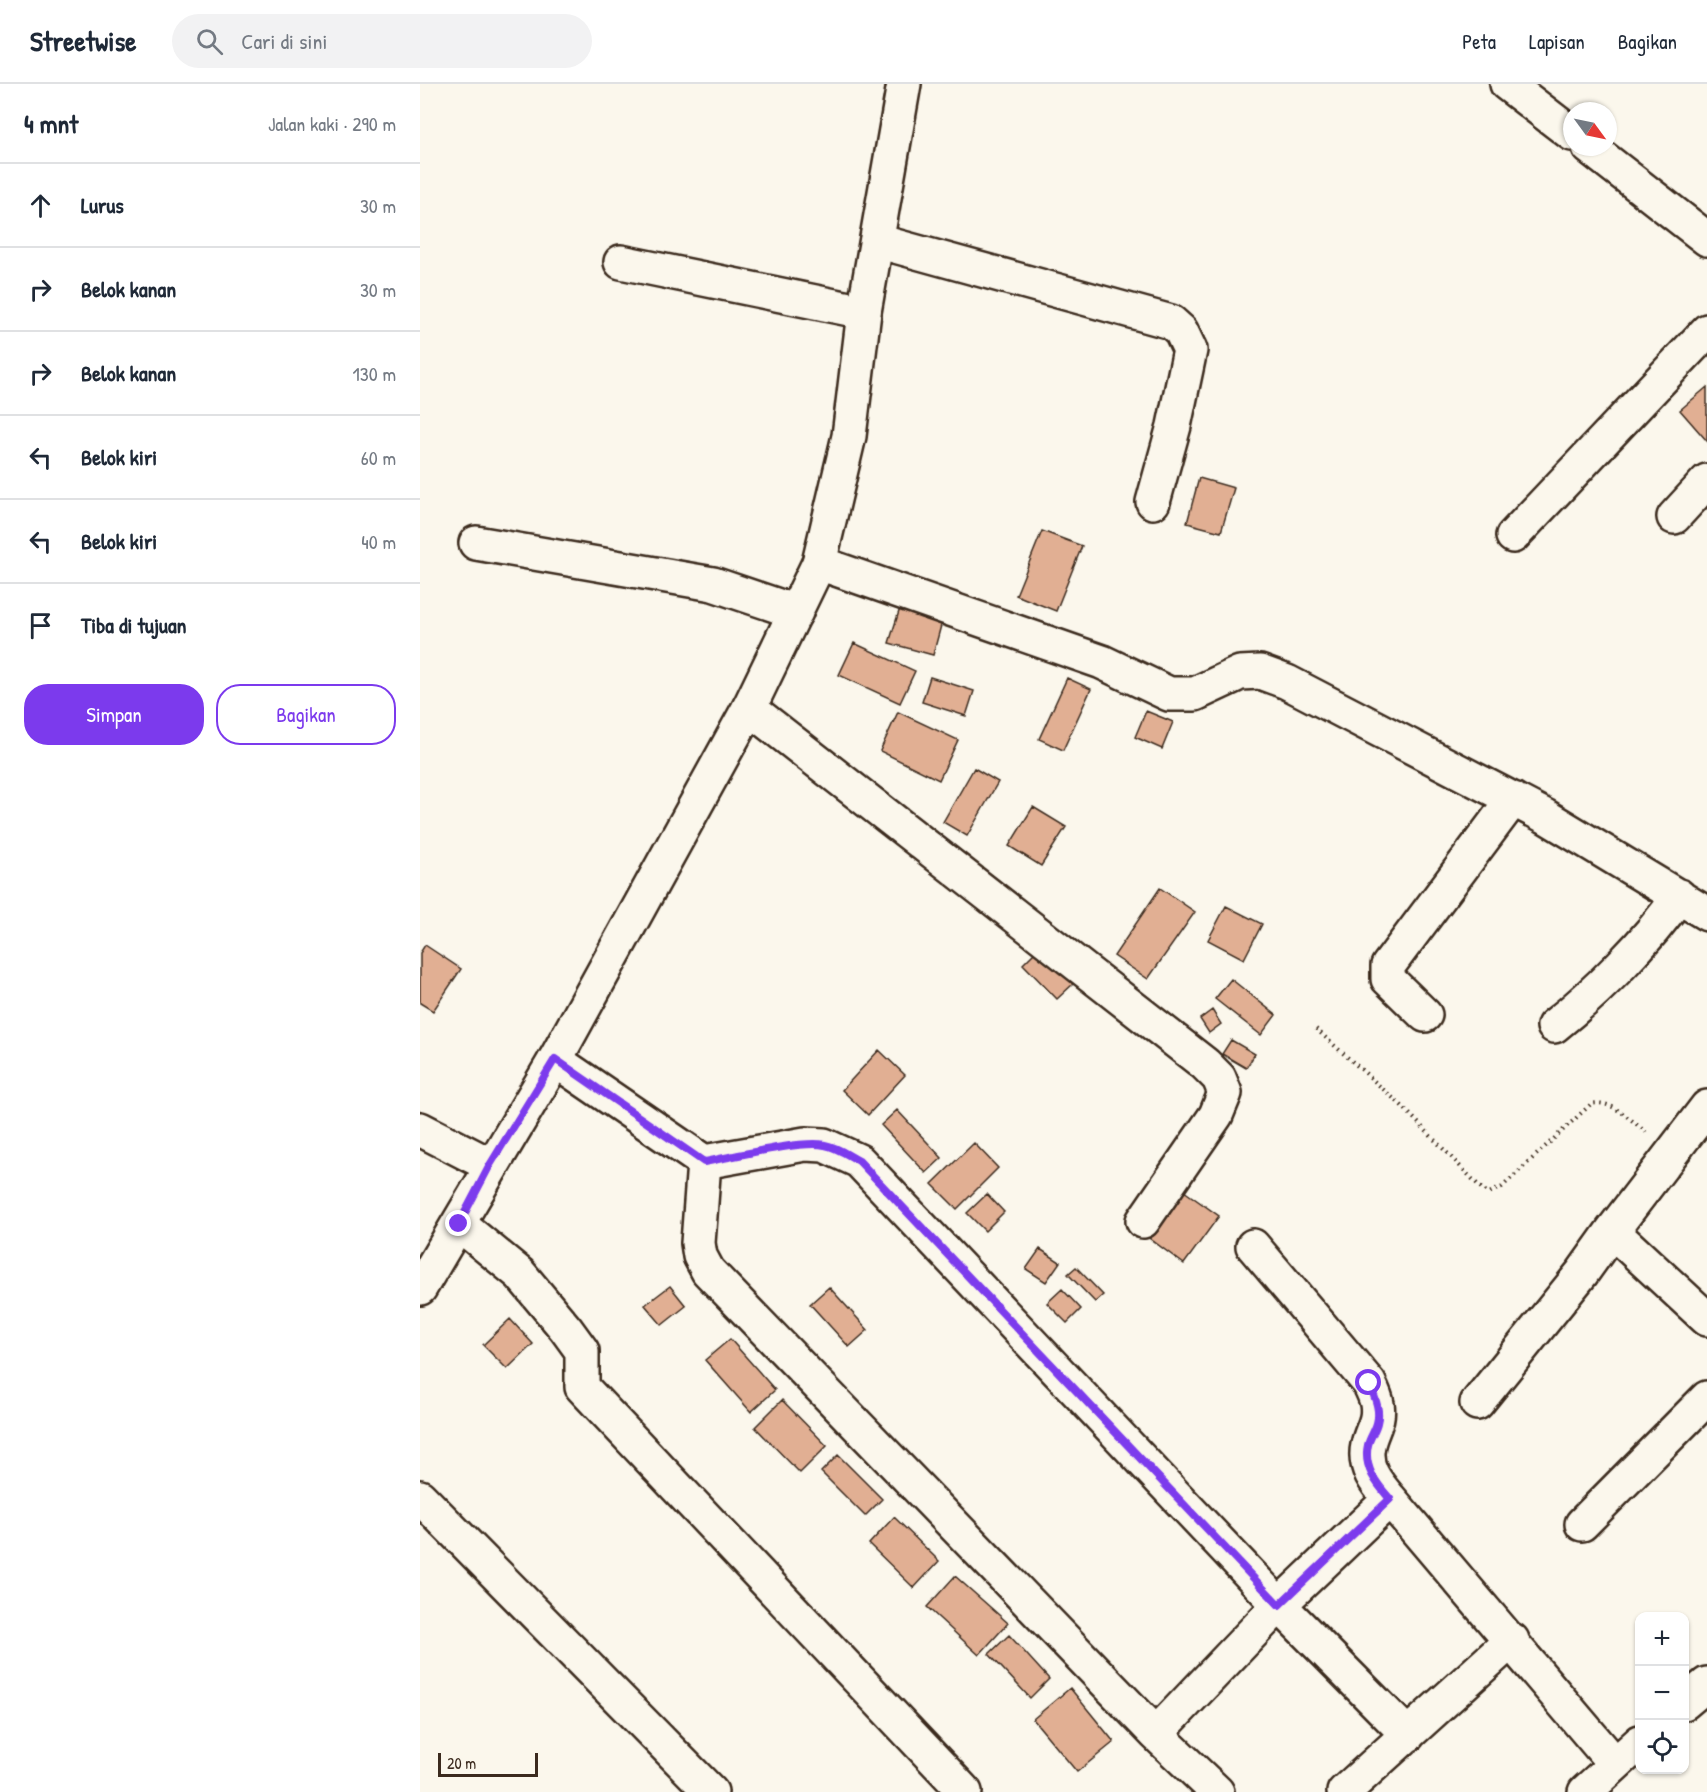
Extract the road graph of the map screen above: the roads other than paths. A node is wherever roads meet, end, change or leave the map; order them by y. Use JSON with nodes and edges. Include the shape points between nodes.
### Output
{"nodes":[{"id":1,"x":904,"y":84,"type":"edge"},
{"id":2,"x":1508,"y":84,"type":"edge"},
{"id":3,"x":1563,"y":127,"type":"edge"},
{"id":4,"x":1601,"y":156,"type":"edge"},
{"id":5,"x":1707,"y":238,"type":"edge"},
{"id":6,"x":877,"y":241,"type":"junction"},
{"id":7,"x":621,"y":262,"type":"dead end"},
{"id":8,"x":864,"y":312,"type":"junction"},
{"id":9,"x":1707,"y":331,"type":"edge"},
{"id":10,"x":1707,"y":481,"type":"edge"},
{"id":11,"x":1153,"y":502,"type":"dead end"},
{"id":12,"x":1674,"y":517,"type":"dead end"},
{"id":13,"x":1513,"y":536,"type":"dead end"},
{"id":14,"x":476,"y":543,"type":"dead end"},
{"id":15,"x":819,"y":563,"type":"junction"},
{"id":16,"x":796,"y":612,"type":"junction"},
{"id":17,"x":749,"y":708,"type":"junction"},
{"id":18,"x":1513,"y":799,"type":"junction"},
{"id":19,"x":1679,"y":896,"type":"junction"},
{"id":20,"x":1707,"y":914,"type":"edge"},
{"id":21,"x":1425,"y":1015,"type":"dead end"},
{"id":22,"x":1554,"y":1026,"type":"dead end"},
{"id":23,"x":555,"y":1059,"type":"junction"},
{"id":24,"x":1707,"y":1107,"type":"edge"},
{"id":25,"x":420,"y":1129,"type":"edge"},
{"id":26,"x":704,"y":1162,"type":"junction"},
{"id":27,"x":490,"y":1165,"type":"junction"},
{"id":28,"x":1143,"y":1221,"type":"dead end"},
{"id":29,"x":459,"y":1224,"type":"junction"},
{"id":30,"x":1612,"y":1231,"type":"junction"},
{"id":31,"x":1253,"y":1246,"type":"dead end"},
{"id":32,"x":420,"y":1288,"type":"edge"},
{"id":33,"x":1707,"y":1319,"type":"edge"},
{"id":34,"x":1707,"y":1398,"type":"edge"},
{"id":35,"x":1477,"y":1403,"type":"dead end"},
{"id":36,"x":420,"y":1497,"type":"edge"},
{"id":37,"x":1390,"y":1499,"type":"junction"},
{"id":38,"x":1582,"y":1524,"type":"dead end"},
{"id":39,"x":1279,"y":1605,"type":"junction"},
{"id":40,"x":1512,"y":1640,"type":"junction"},
{"id":41,"x":1707,"y":1684,"type":"edge"},
{"id":42,"x":1689,"y":1699,"type":"edge"},
{"id":43,"x":1156,"y":1734,"type":"junction"},
{"id":44,"x":1408,"y":1735,"type":"junction"},
{"id":45,"x":1635,"y":1746,"type":"edge"},
{"id":46,"x":1614,"y":1763,"type":"junction"},
{"id":47,"x":711,"y":1792,"type":"edge"},
{"id":48,"x":965,"y":1792,"type":"edge"},
{"id":49,"x":1217,"y":1792,"type":"edge"},
{"id":50,"x":1344,"y":1792,"type":"edge"},
{"id":51,"x":1585,"y":1792,"type":"edge"}],
"edges":[{"from":1,"to":6,"type":"street"},
{"from":2,"to":3,"type":"street"},
{"from":4,"to":5,"type":"street"},
{"from":6,"to":8,"type":"street"},
{"from":6,"to":11,"type":"street","via":[[1171,322],[1181,331],[1190,350]]},
{"from":7,"to":8,"type":"street"},
{"from":8,"to":15,"type":"street","via":[[849,436]]},
{"from":9,"to":13,"type":"street"},
{"from":10,"to":12,"type":"street"},
{"from":14,"to":16,"type":"street","via":[[713,584]]},
{"from":15,"to":16,"type":"street"},
{"from":15,"to":18,"type":"street","via":[[1101,662],[1169,694],[1195,694],[1240,673],[1269,675]]},
{"from":16,"to":17,"type":"street"},
{"from":17,"to":23,"type":"street"},
{"from":17,"to":28,"type":"street","via":[[1219,1078],[1225,1093],[1216,1116]]},
{"from":18,"to":19,"type":"street"},
{"from":18,"to":21,"type":"street","via":[[1388,966],[1391,985]]},
{"from":19,"to":20,"type":"street"},
{"from":19,"to":22,"type":"street","via":[[1660,923],[1580,1006]]},
{"from":23,"to":26,"type":"street"},
{"from":23,"to":27,"type":"street"},
{"from":24,"to":30,"type":"street"},
{"from":25,"to":27,"type":"street"},
{"from":26,"to":39,"type":"street","via":[[805,1144],[824,1144],[859,1161]]},
{"from":26,"to":43,"type":"street","via":[[698,1243],[708,1271]]},
{"from":27,"to":29,"type":"street"},
{"from":29,"to":32,"type":"street"},
{"from":29,"to":48,"type":"street","via":[[520,1274],[566,1329],[582,1352],[582,1387]]},
{"from":30,"to":33,"type":"street"},
{"from":30,"to":35,"type":"street"},
{"from":31,"to":37,"type":"street","via":[[1369,1383],[1377,1403],[1377,1422],[1368,1445],[1368,1465]]},
{"from":34,"to":38,"type":"street"},
{"from":36,"to":47,"type":"street"},
{"from":37,"to":39,"type":"street"},
{"from":37,"to":40,"type":"street"},
{"from":39,"to":43,"type":"street"},
{"from":39,"to":44,"type":"street"},
{"from":40,"to":44,"type":"street"},
{"from":40,"to":46,"type":"street"},
{"from":41,"to":42,"type":"street"},
{"from":43,"to":49,"type":"street"},
{"from":44,"to":50,"type":"street"},
{"from":45,"to":46,"type":"street"},
{"from":46,"to":51,"type":"street"}]}
